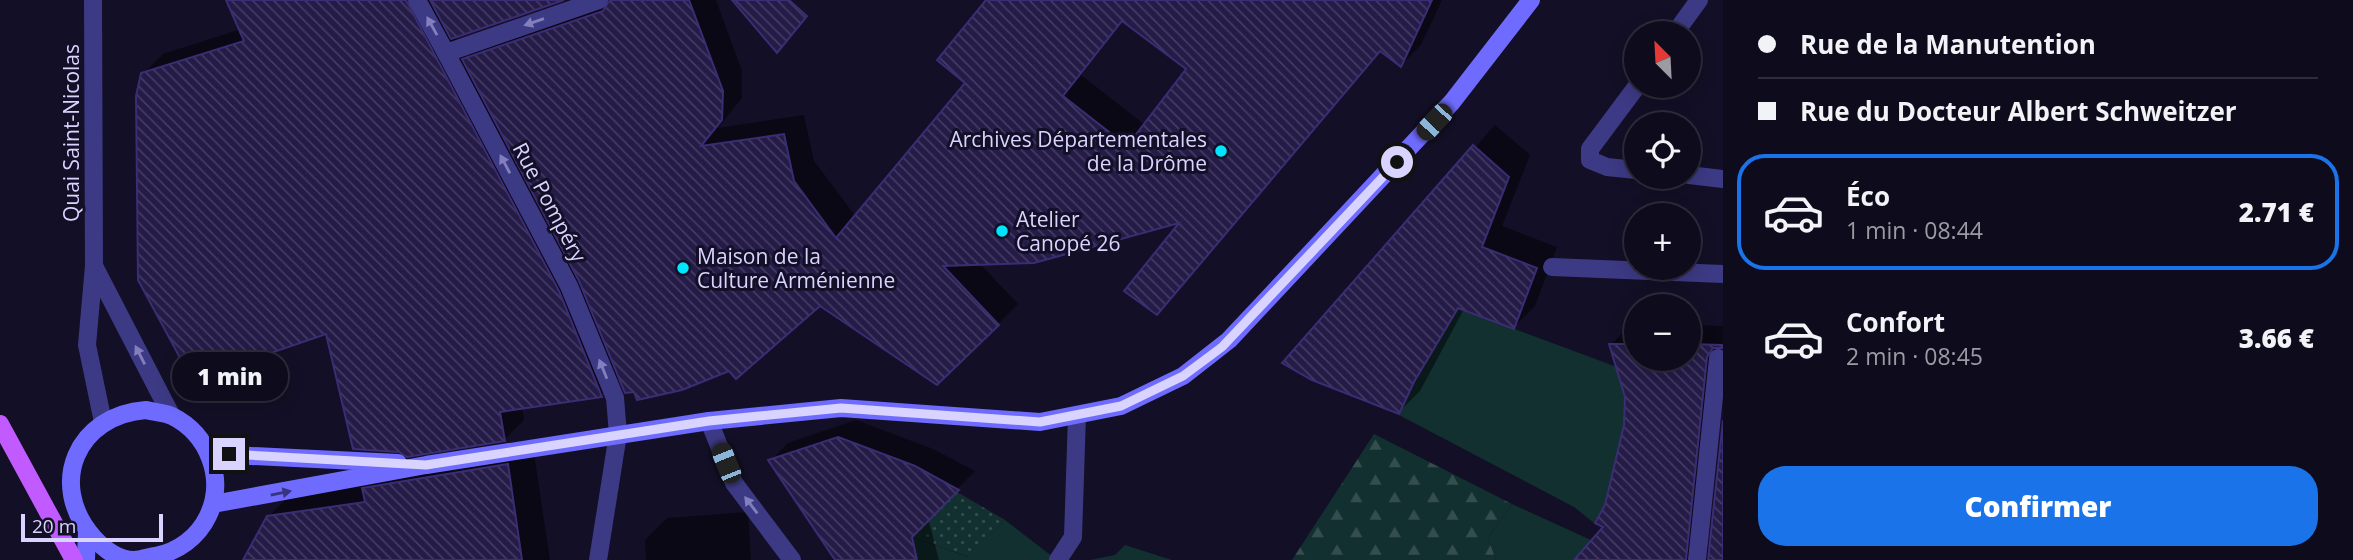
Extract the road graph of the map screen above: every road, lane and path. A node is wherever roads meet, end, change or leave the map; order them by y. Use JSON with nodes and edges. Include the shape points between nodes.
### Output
{"nodes":[{"id":1,"x":93,"y":0,"type":"edge"},
{"id":2,"x":417,"y":0,"type":"edge"},
{"id":3,"x":599,"y":0,"type":"edge"},
{"id":4,"x":1531,"y":0,"type":"edge"},
{"id":5,"x":1699,"y":0,"type":"edge"},
{"id":6,"x":1684,"y":21,"type":"edge"},
{"id":7,"x":446,"y":53,"type":"junction"},
{"id":8,"x":1628,"y":98,"type":"edge"},
{"id":9,"x":1624,"y":169,"type":"edge"},
{"id":10,"x":1701,"y":176,"type":"edge"},
{"id":11,"x":1723,"y":179,"type":"edge"},
{"id":12,"x":94,"y":266,"type":"junction"},
{"id":13,"x":1552,"y":267,"type":"dead end"},
{"id":14,"x":1723,"y":274,"type":"edge"},
{"id":15,"x":1718,"y":358,"type":"dead end"},
{"id":16,"x":171,"y":415,"type":"junction"},
{"id":17,"x":1077,"y":415,"type":"junction"},
{"id":18,"x":709,"y":421,"type":"junction"},
{"id":19,"x":103,"y":422,"type":"junction"},
{"id":20,"x":0,"y":424,"type":"edge"},
{"id":21,"x":618,"y":434,"type":"junction"},
{"id":22,"x":210,"y":454,"type":"junction"},
{"id":23,"x":426,"y":465,"type":"junction"},
{"id":24,"x":214,"y":504,"type":"junction"},
{"id":25,"x":87,"y":530,"type":"junction"},
{"id":26,"x":171,"y":557,"type":"edge"},
{"id":27,"x":121,"y":559,"type":"edge"},
{"id":28,"x":74,"y":560,"type":"edge"},
{"id":29,"x":86,"y":560,"type":"edge"},
{"id":30,"x":598,"y":560,"type":"edge"},
{"id":31,"x":792,"y":560,"type":"edge"},
{"id":32,"x":1058,"y":560,"type":"edge"},
{"id":33,"x":1697,"y":560,"type":"edge"}],
"edges":[{"from":1,"to":12,"type":"street","name":"Quai Saint-Nicolas"},
{"from":7,"to":2,"type":"street","name":"Rue Pompéry","one_way":true},
{"from":3,"to":7,"type":"street","one_way":true},
{"from":4,"to":17,"type":"main road","via":[[1452,102],[1229,340],[1183,376],[1121,406]]},
{"from":5,"to":6,"type":"street"},
{"from":21,"to":7,"type":"street","name":"Rue Pompéry","one_way":true,"via":[[615,398],[569,286]]},
{"from":8,"to":9,"type":"street","via":[[1590,149],[1590,160]]},
{"from":10,"to":11,"type":"street"},
{"from":16,"to":12,"type":"street","name":"Quai Saint-Nicolas","one_way":true},
{"from":12,"to":19,"type":"street","name":"Quai Saint-Nicolas","via":[[87,345]]},
{"from":13,"to":14,"type":"street"},
{"from":15,"to":33,"type":"street"},
{"from":16,"to":19,"type":"main road","via":[[125,412]]},
{"from":16,"to":22,"type":"main road","via":[[196,433]]},
{"from":17,"to":18,"type":"main road","via":[[1040,422],[841,408]]},
{"from":17,"to":32,"type":"street","via":[[1073,537]]},
{"from":18,"to":21,"type":"main road"},
{"from":31,"to":18,"type":"street","one_way":true,"via":[[734,483]]},
{"from":19,"to":25,"type":"main road","via":[[85,440],[73,462],[74,508]]},
{"from":20,"to":28,"type":"main road"},
{"from":21,"to":23,"type":"main road"},
{"from":21,"to":30,"type":"street","name":"Rue Pompéry"},
{"from":22,"to":23,"type":"main road"},
{"from":22,"to":24,"type":"main road","via":[[216,479]]},
{"from":24,"to":23,"type":"main road","one_way":true},
{"from":24,"to":26,"type":"main road","via":[[191,539]]},
{"from":25,"to":27,"type":"main road"},
{"from":25,"to":29,"type":"main road"},
{"from":26,"to":27,"type":"main road"}]}
